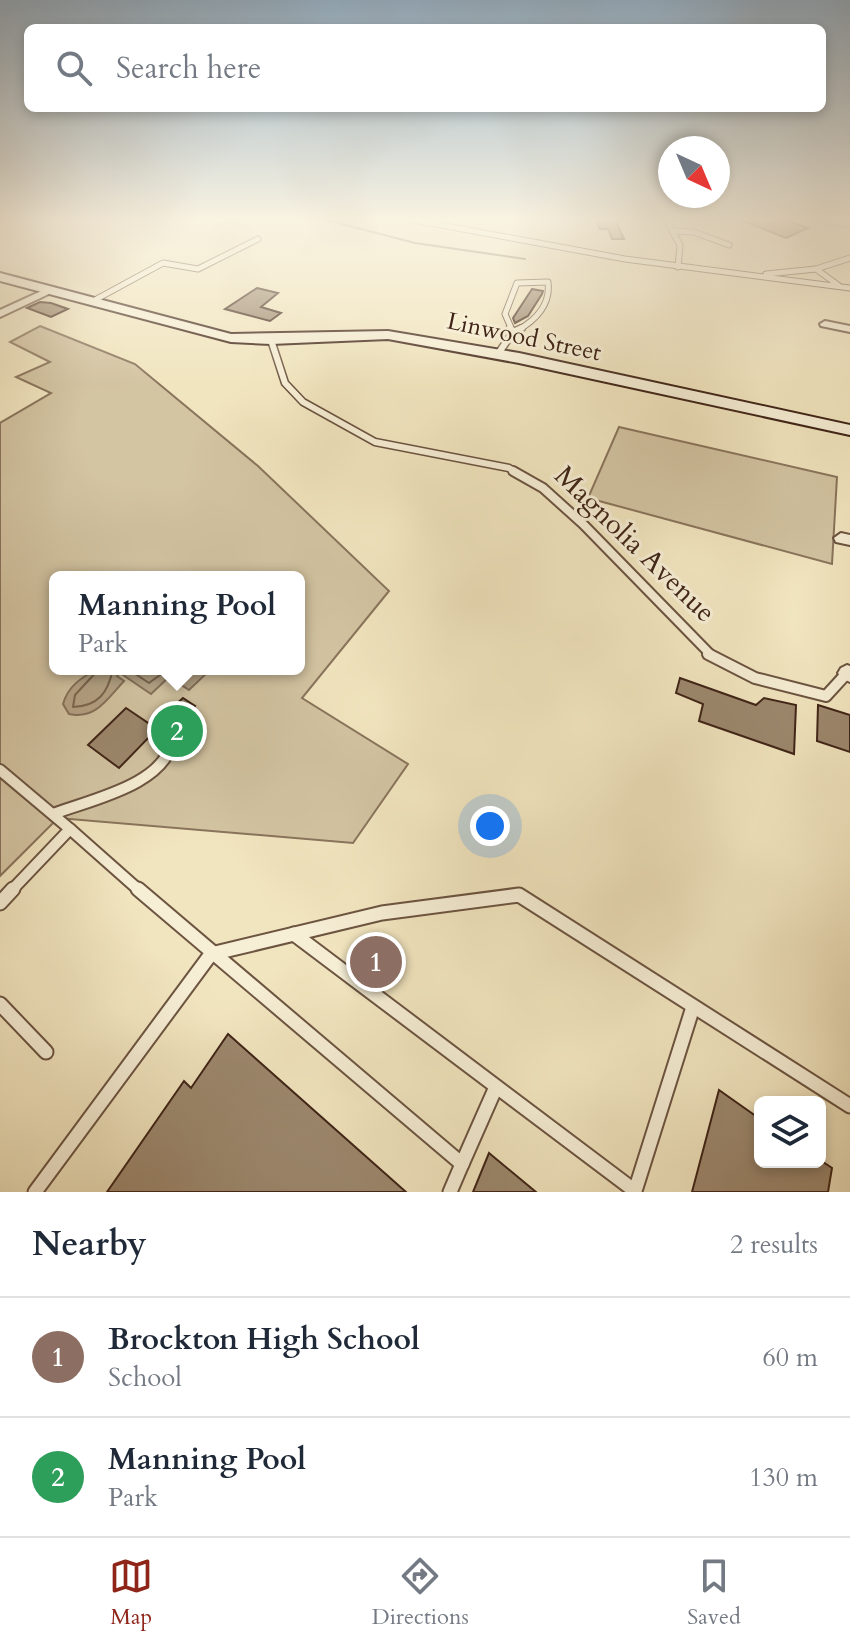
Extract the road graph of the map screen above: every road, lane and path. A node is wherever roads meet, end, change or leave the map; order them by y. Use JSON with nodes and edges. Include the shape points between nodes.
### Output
{"nodes":[{"id":1,"x":143,"y":274,"type":"edge"},
{"id":2,"x":728,"y":274,"type":"edge"},
{"id":3,"x":756,"y":274,"type":"edge"},
{"id":4,"x":824,"y":274,"type":"edge"},
{"id":5,"x":738,"y":275,"type":"junction"},
{"id":6,"x":0,"y":277,"type":"edge"},
{"id":7,"x":847,"y":288,"type":"edge"},
{"id":8,"x":50,"y":290,"type":"junction"},
{"id":9,"x":93,"y":301,"type":"junction"},
{"id":10,"x":0,"y":314,"type":"edge"},
{"id":11,"x":825,"y":324,"type":"dead end"},
{"id":12,"x":850,"y":329,"type":"edge"},
{"id":13,"x":513,"y":332,"type":"junction"},
{"id":14,"x":271,"y":340,"type":"junction"},
{"id":15,"x":498,"y":354,"type":"junction"},
{"id":16,"x":850,"y":419,"type":"edge"},
{"id":17,"x":850,"y":430,"type":"edge"},
{"id":18,"x":848,"y":673,"type":"edge"},
{"id":19,"x":173,"y":738,"type":"dead end"},
{"id":20,"x":0,"y":770,"type":"edge"},
{"id":21,"x":53,"y":814,"type":"junction"},
{"id":22,"x":70,"y":829,"type":"junction"},
{"id":23,"x":0,"y":903,"type":"edge"},
{"id":24,"x":294,"y":934,"type":"junction"},
{"id":25,"x":211,"y":954,"type":"junction"},
{"id":26,"x":0,"y":1004,"type":"edge"},
{"id":27,"x":693,"y":1007,"type":"junction"},
{"id":28,"x":46,"y":1052,"type":"dead end"},
{"id":29,"x":496,"y":1087,"type":"junction"},
{"id":30,"x":850,"y":1106,"type":"edge"},
{"id":31,"x":462,"y":1164,"type":"junction"},
{"id":32,"x":35,"y":1192,"type":"edge"},
{"id":33,"x":450,"y":1192,"type":"edge"}],
"edges":[{"from":1,"to":9,"type":"lane"},
{"from":2,"to":5,"type":"lane"},
{"from":3,"to":5,"type":"lane"},
{"from":4,"to":7,"type":"lane"},
{"from":5,"to":7,"type":"lane"},
{"from":6,"to":8,"type":"street","name":"Linwood Street"},
{"from":8,"to":9,"type":"street","name":"Linwood Street"},
{"from":8,"to":10,"type":"street"},
{"from":9,"to":14,"type":"street","name":"Linwood Street","via":[[231,338]]},
{"from":11,"to":12,"type":"street"},
{"from":13,"to":13,"type":"lane","via":[[505,324],[504,310],[517,283],[548,282],[542,311],[528,328]]},
{"from":13,"to":15,"type":"lane"},
{"from":14,"to":15,"type":"street","name":"Linwood Street","via":[[377,334]]},
{"from":14,"to":18,"type":"lane","name":"Magnolia Avenue","via":[[285,383],[337,424],[375,442],[509,468],[543,488],[648,588],[705,652],[755,678],[826,696]]},
{"from":15,"to":17,"type":"street","name":"Linwood Street"},
{"from":16,"to":17,"type":"lane"},
{"from":19,"to":21,"type":"lane","via":[[168,754],[133,788]]},
{"from":20,"to":21,"type":"lane"},
{"from":21,"to":22,"type":"lane"},
{"from":22,"to":23,"type":"lane"},
{"from":22,"to":25,"type":"lane"},
{"from":24,"to":25,"type":"lane"},
{"from":24,"to":27,"type":"lane","via":[[382,913],[519,895]]},
{"from":24,"to":29,"type":"lane"},
{"from":25,"to":31,"type":"lane"},
{"from":25,"to":32,"type":"lane"},
{"from":26,"to":28,"type":"lane"},
{"from":27,"to":29,"type":"lane","via":[[635,1191]]},
{"from":27,"to":30,"type":"lane"},
{"from":29,"to":31,"type":"lane"},
{"from":31,"to":33,"type":"lane"}]}
